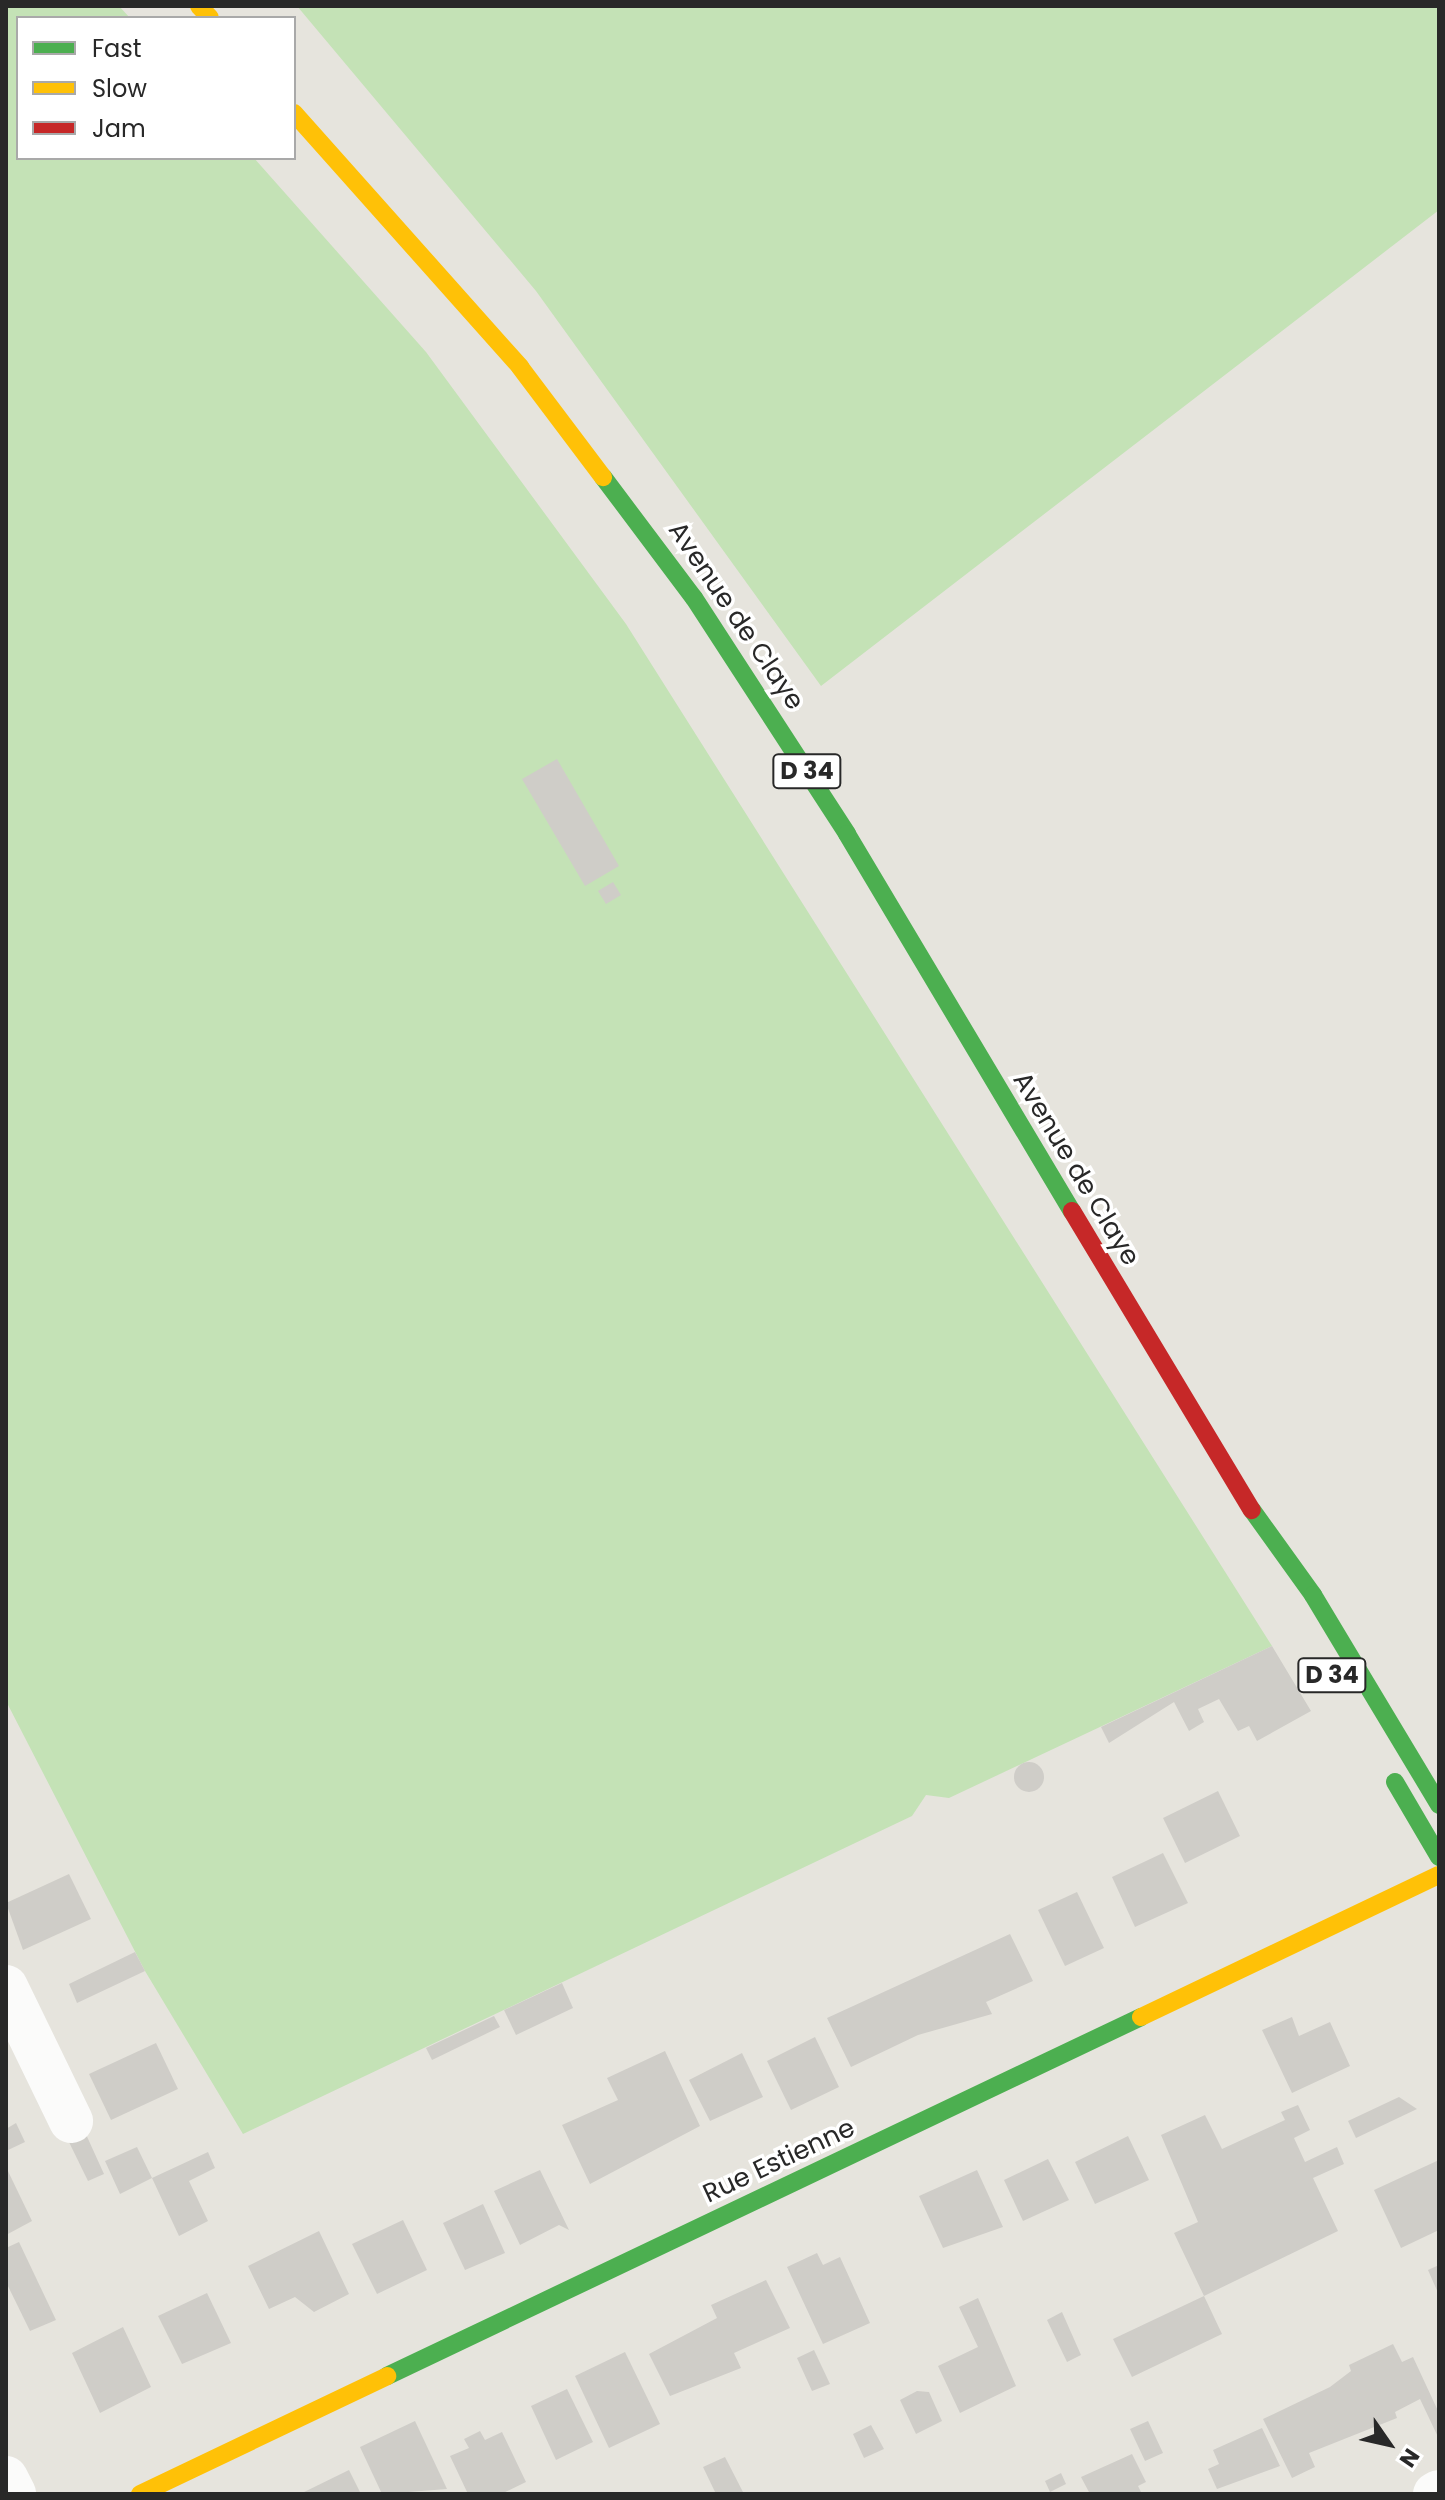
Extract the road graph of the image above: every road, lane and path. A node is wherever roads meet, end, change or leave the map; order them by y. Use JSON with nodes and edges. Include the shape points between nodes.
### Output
{"nodes":[{"id":1,"x":296,"y":115,"type":"edge"},
{"id":2,"x":1236,"y":1488,"type":"junction"},
{"id":3,"x":1285,"y":1594,"type":"dead end"},
{"id":4,"x":1386,"y":1766,"type":"dead end"},
{"id":5,"x":1439,"y":1805,"type":"edge"},
{"id":6,"x":1439,"y":1857,"type":"edge"},
{"id":7,"x":1439,"y":1875,"type":"edge"},
{"id":8,"x":6,"y":1987,"type":"edge"},
{"id":9,"x":17,"y":2037,"type":"edge"},
{"id":10,"x":71,"y":2121,"type":"dead end"},
{"id":11,"x":6,"y":2478,"type":"edge"},
{"id":12,"x":14,"y":2494,"type":"edge"},
{"id":13,"x":140,"y":2494,"type":"edge"}],
"edges":[{"from":1,"to":2,"type":"main road","name":"Avenue de Claye","number":"D 34","via":[[520,367],[694,598],[847,834]]},
{"from":2,"to":3,"type":"main road","name":"Avenue de Claye","number":"D 34"},
{"from":2,"to":5,"type":"main road","name":"Avenue de Claye","number":"D 34","via":[[1313,1595]]},
{"from":4,"to":6,"type":"main road"},
{"from":7,"to":13,"type":"main road","name":"Rue Estienne"},
{"from":8,"to":9,"type":"street"},
{"from":9,"to":10,"type":"street"},
{"from":11,"to":12,"type":"street"}]}
